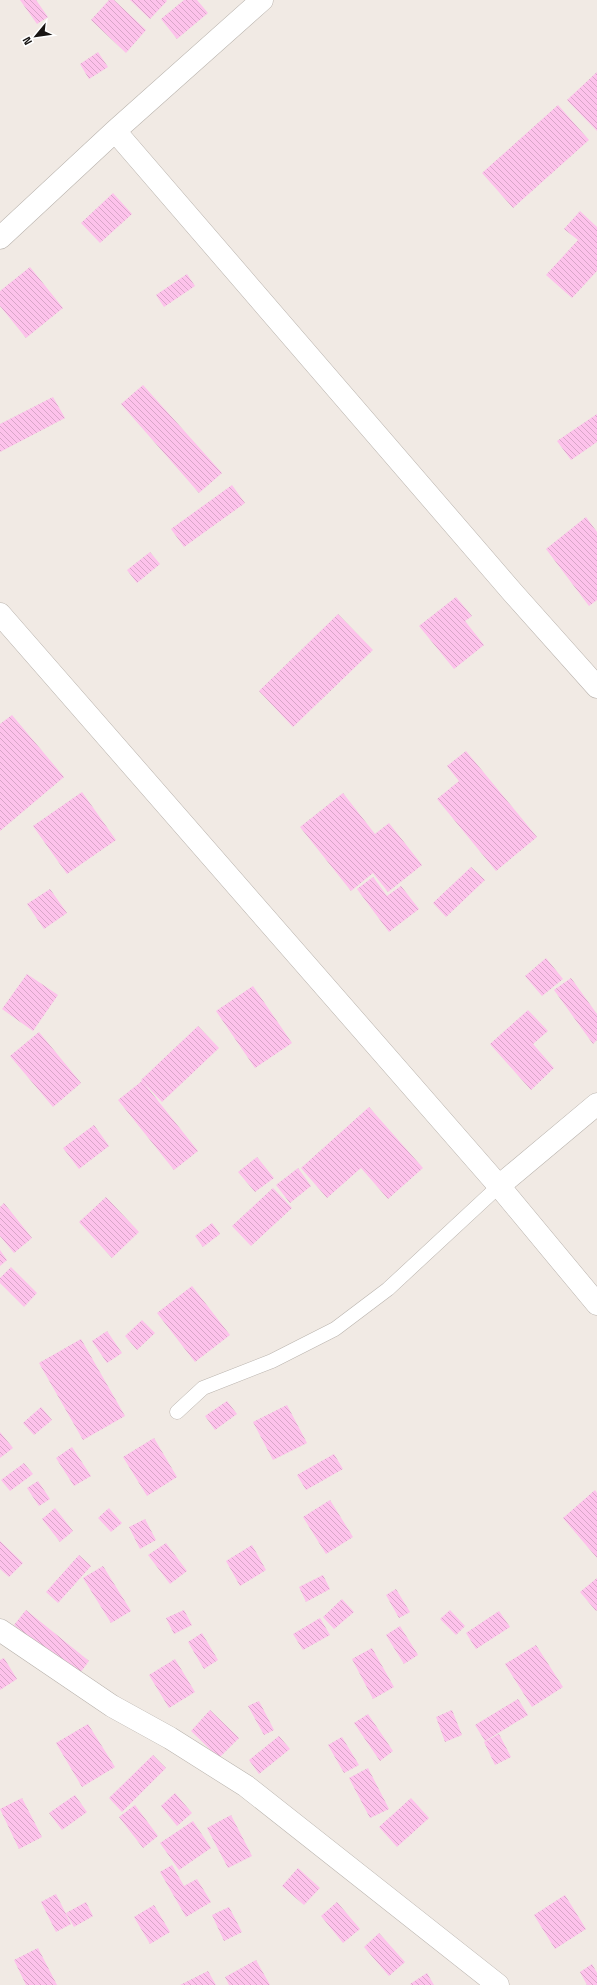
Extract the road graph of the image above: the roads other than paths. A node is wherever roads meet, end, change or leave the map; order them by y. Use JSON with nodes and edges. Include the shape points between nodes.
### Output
{"nodes":[{"id":1,"x":262,"y":0,"type":"edge"},
{"id":2,"x":115,"y":131,"type":"junction"},
{"id":3,"x":0,"y":238,"type":"edge"},
{"id":4,"x":0,"y":614,"type":"edge"},
{"id":5,"x":597,"y":687,"type":"edge"},
{"id":6,"x":597,"y":1104,"type":"edge"},
{"id":7,"x":500,"y":1186,"type":"junction"},
{"id":8,"x":597,"y":1304,"type":"edge"},
{"id":9,"x":177,"y":1412,"type":"dead end"},
{"id":10,"x":0,"y":1630,"type":"edge"},
{"id":11,"x":498,"y":1985,"type":"edge"}],
"edges":[{"from":1,"to":2,"type":"street"},
{"from":2,"to":3,"type":"street"},
{"from":2,"to":5,"type":"street"},
{"from":4,"to":7,"type":"street"},
{"from":6,"to":7,"type":"street"},
{"from":7,"to":8,"type":"street"},
{"from":7,"to":9,"type":"lane","via":[[388,1289],[335,1329],[272,1361],[204,1388]]},
{"from":10,"to":11,"type":"street","via":[[112,1706],[170,1738],[246,1786]]}]}
